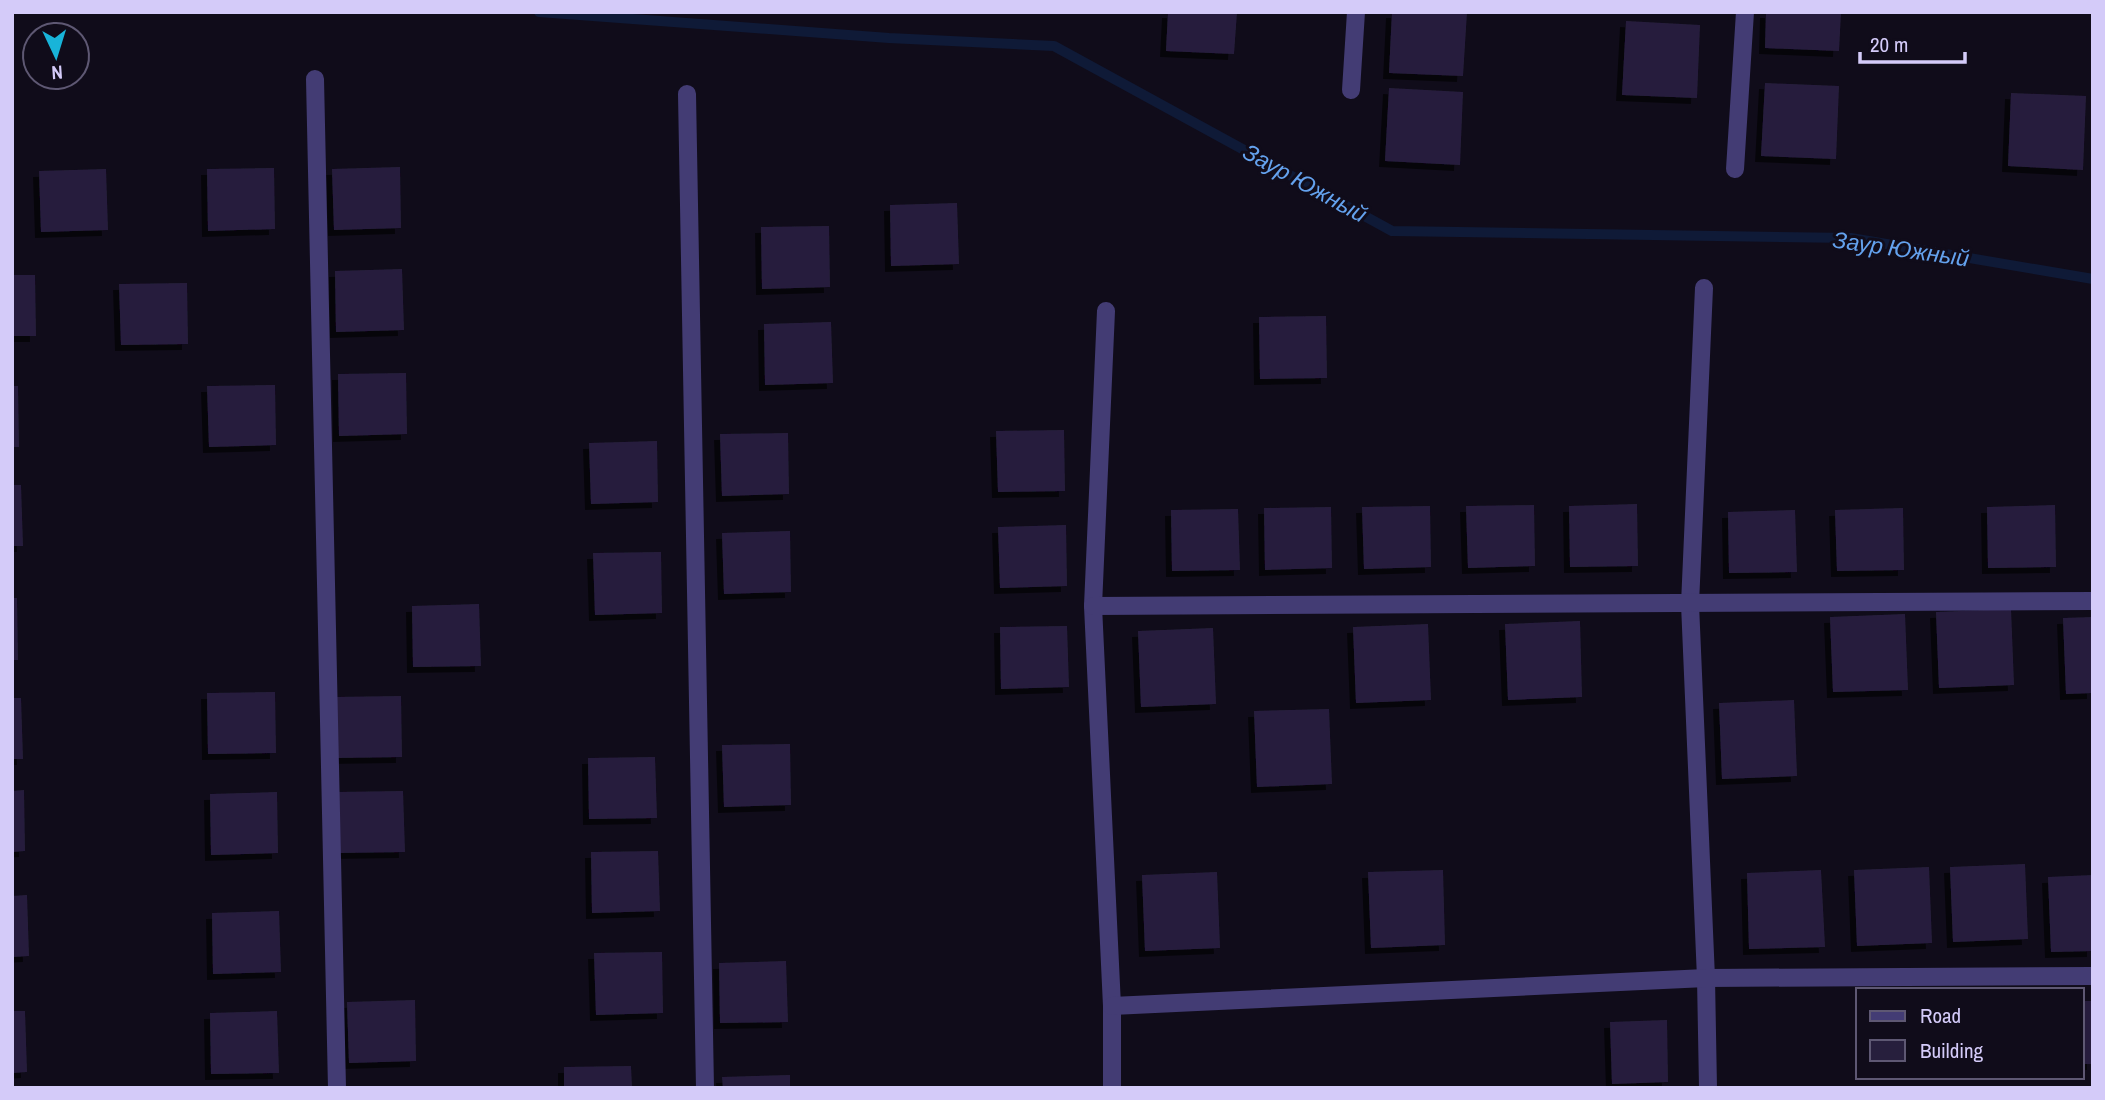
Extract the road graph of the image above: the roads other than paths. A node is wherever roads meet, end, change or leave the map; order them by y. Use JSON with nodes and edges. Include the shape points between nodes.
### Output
{"nodes":[{"id":1,"x":1356,"y":12,"type":"edge"},
{"id":2,"x":1745,"y":12,"type":"edge"},
{"id":3,"x":315,"y":79,"type":"dead end"},
{"id":4,"x":1351,"y":90,"type":"dead end"},
{"id":5,"x":687,"y":94,"type":"dead end"},
{"id":6,"x":1735,"y":169,"type":"dead end"},
{"id":7,"x":1704,"y":288,"type":"dead end"},
{"id":8,"x":1106,"y":311,"type":"dead end"},
{"id":9,"x":2093,"y":601,"type":"edge"},
{"id":10,"x":1690,"y":604,"type":"junction"},
{"id":11,"x":1093,"y":606,"type":"junction"},
{"id":12,"x":2093,"y":976,"type":"edge"},
{"id":13,"x":1706,"y":978,"type":"junction"},
{"id":14,"x":1112,"y":1006,"type":"junction"},
{"id":15,"x":337,"y":1088,"type":"edge"},
{"id":16,"x":705,"y":1088,"type":"edge"},
{"id":17,"x":1112,"y":1088,"type":"edge"},
{"id":18,"x":1708,"y":1088,"type":"edge"}],
"edges":[{"from":1,"to":4,"type":"street"},
{"from":2,"to":6,"type":"street"},
{"from":3,"to":15,"type":"street"},
{"from":5,"to":16,"type":"street"},
{"from":7,"to":10,"type":"street"},
{"from":8,"to":11,"type":"street"},
{"from":9,"to":10,"type":"street"},
{"from":10,"to":11,"type":"street"},
{"from":10,"to":13,"type":"street"},
{"from":11,"to":14,"type":"street"},
{"from":12,"to":13,"type":"street"},
{"from":13,"to":14,"type":"street"},
{"from":13,"to":18,"type":"street"},
{"from":14,"to":17,"type":"street"}]}
